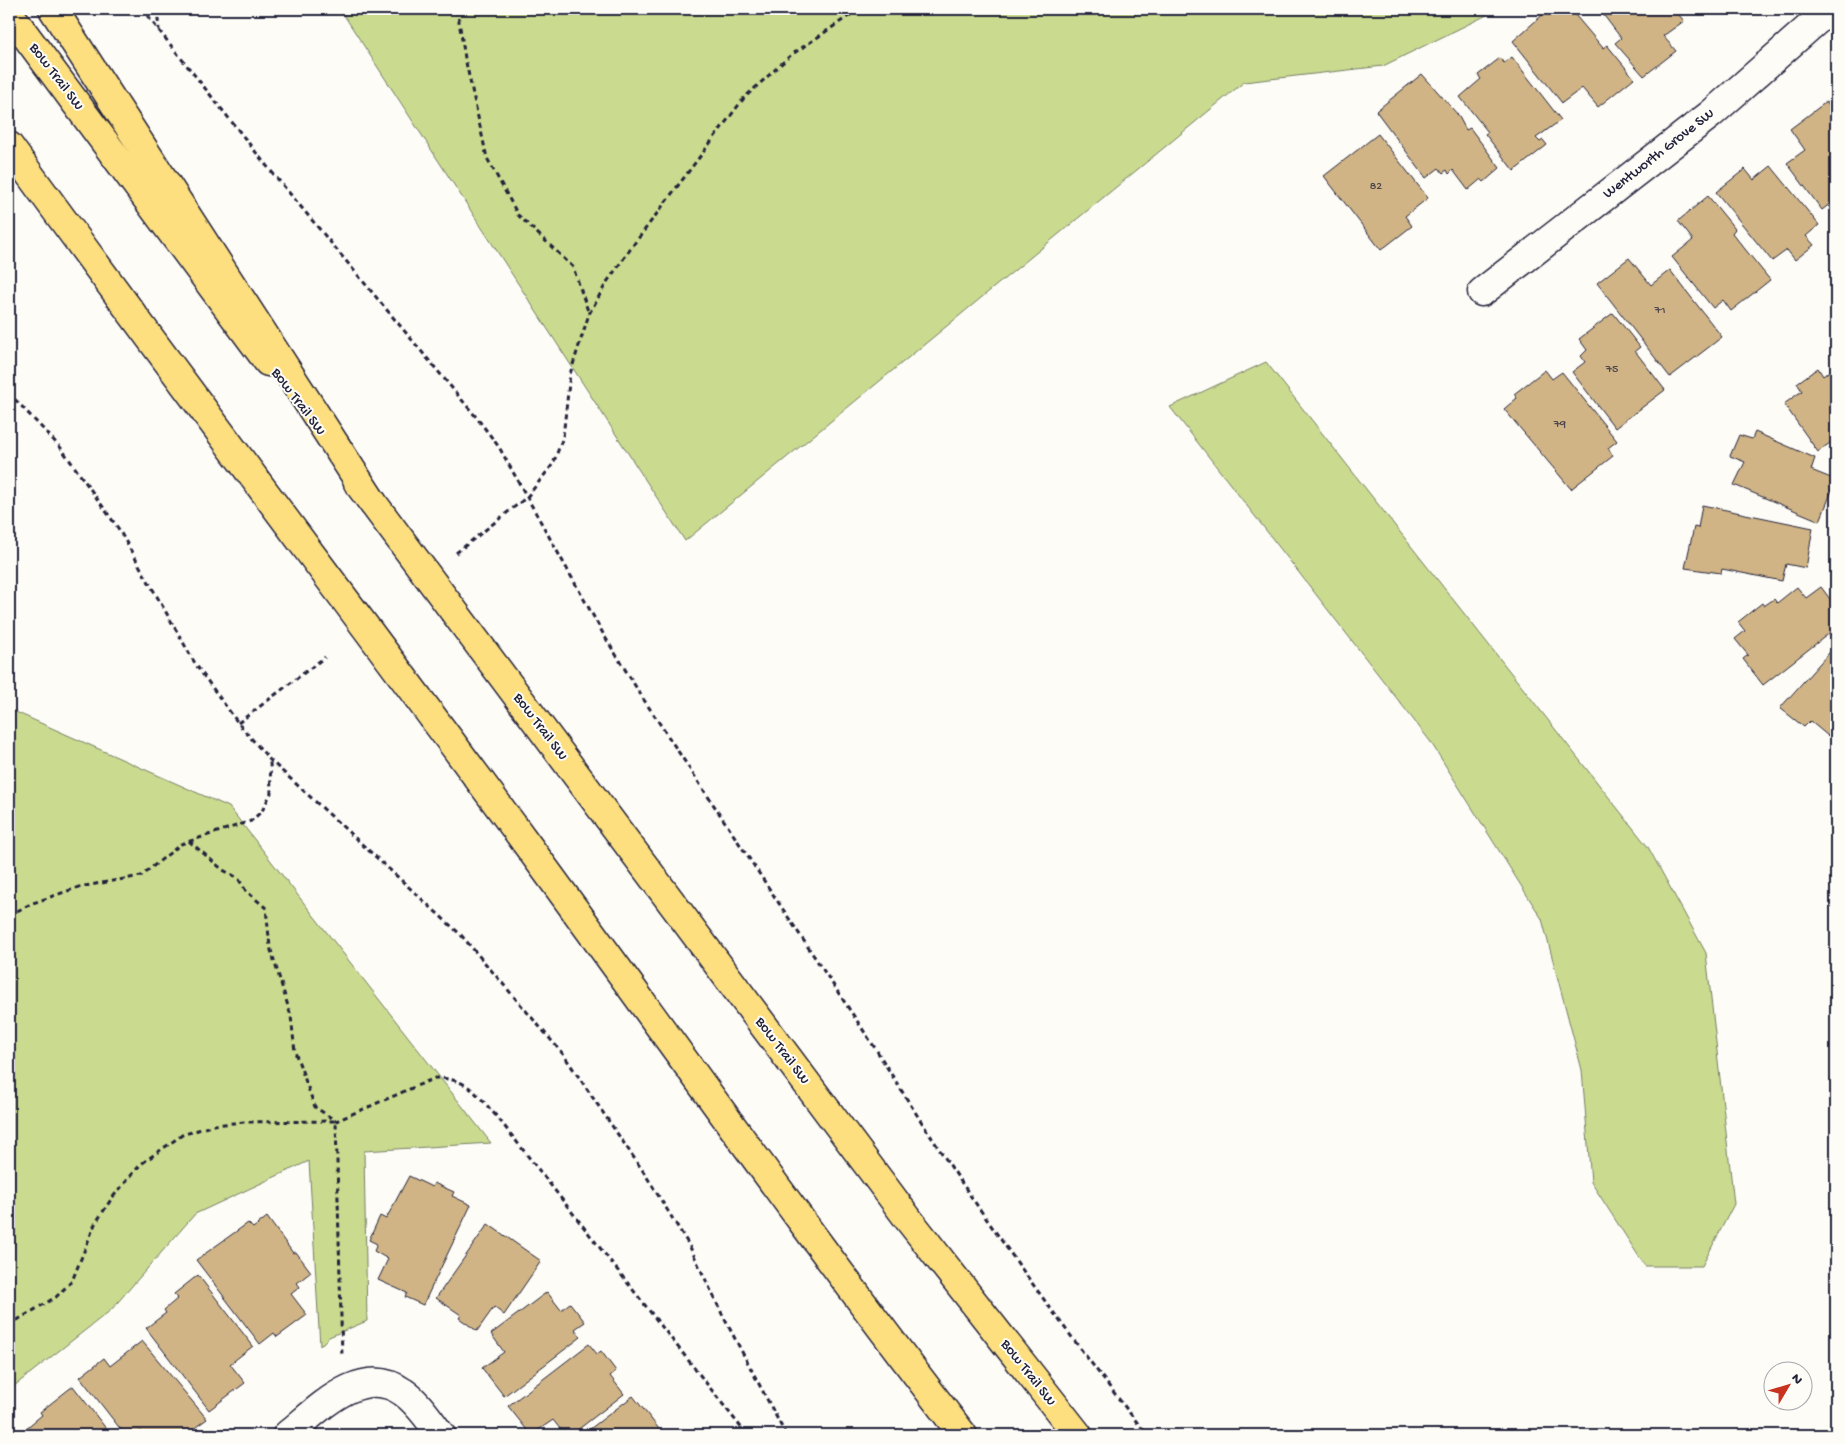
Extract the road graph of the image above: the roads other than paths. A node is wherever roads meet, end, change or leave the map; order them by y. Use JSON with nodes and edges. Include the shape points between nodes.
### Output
{"nodes":[{"id":1,"x":53,"y":9,"type":"edge"},
{"id":2,"x":1830,"y":9,"type":"edge"},
{"id":3,"x":9,"y":13,"type":"edge"},
{"id":4,"x":9,"y":146,"type":"edge"},
{"id":5,"x":1482,"y":292,"type":"dead end"},
{"id":6,"x":373,"y":503,"type":"junction"},
{"id":7,"x":287,"y":1435,"type":"edge"},
{"id":8,"x":441,"y":1435,"type":"edge"},
{"id":9,"x":963,"y":1435,"type":"edge"},
{"id":10,"x":1078,"y":1435,"type":"edge"}],
"edges":[{"from":1,"to":6,"type":"main road"},
{"from":2,"to":5,"type":"street","name":"Wentworth Grove SW","via":[[1711,114]]},
{"from":3,"to":6,"type":"main road","name":"Bow Trail SW"},
{"from":4,"to":9,"type":"main road","via":[[148,338],[521,837],[848,1286]]},
{"from":6,"to":10,"type":"main road","name":"Bow Trail SW","via":[[909,1220]]},
{"from":7,"to":8,"type":"street","via":[[343,1390],[362,1384],[382,1383],[403,1391]]}]}
